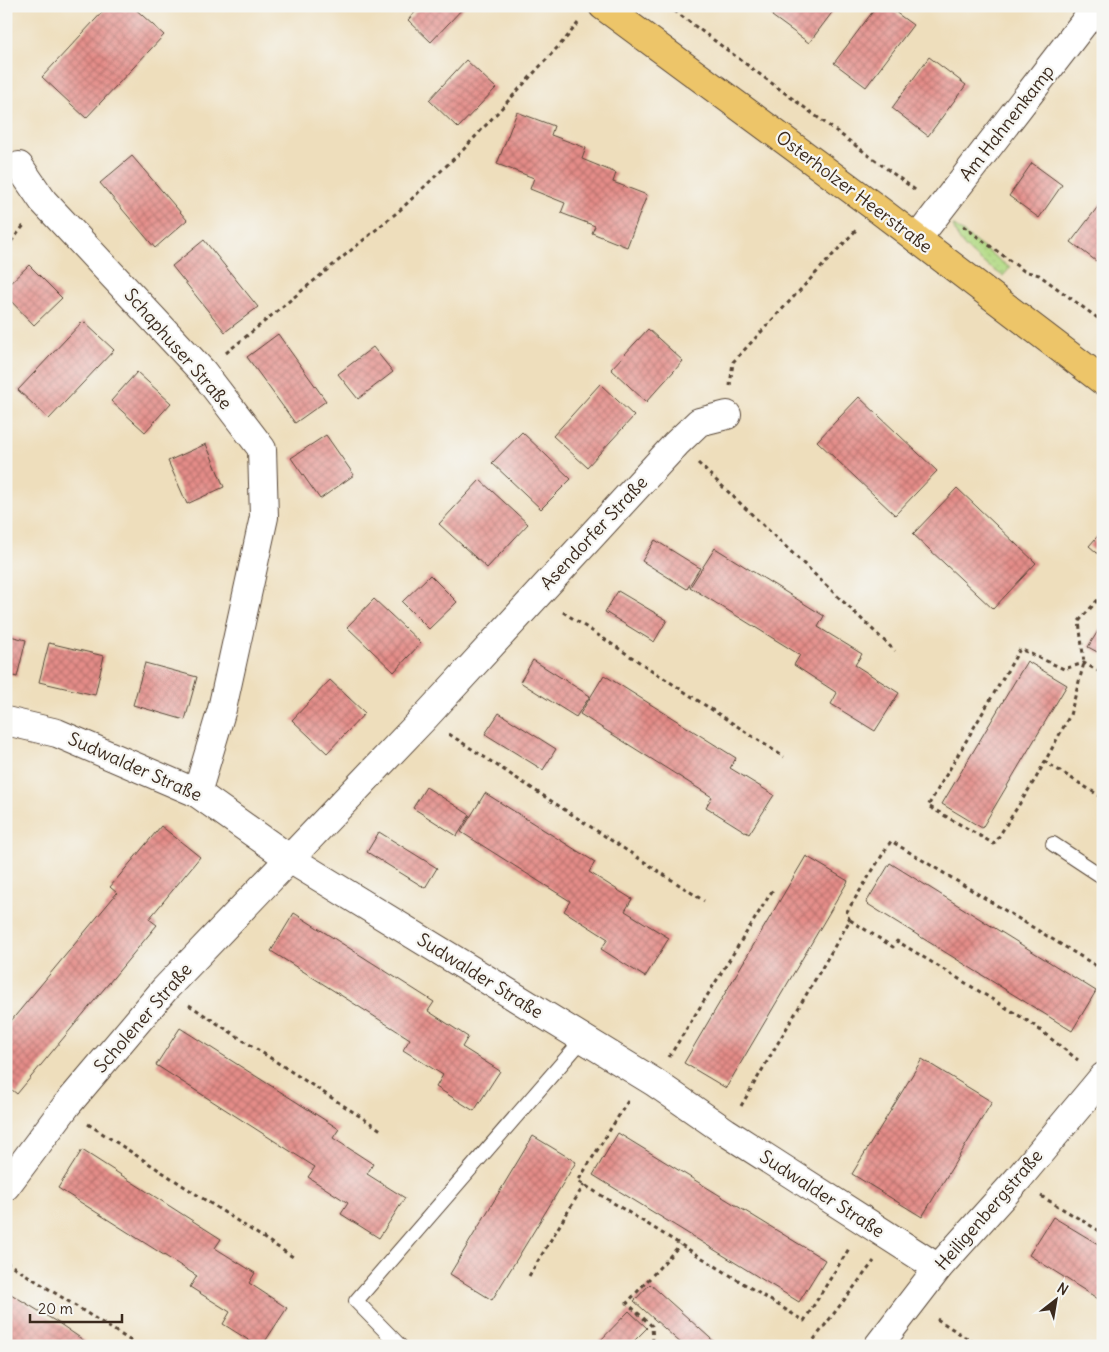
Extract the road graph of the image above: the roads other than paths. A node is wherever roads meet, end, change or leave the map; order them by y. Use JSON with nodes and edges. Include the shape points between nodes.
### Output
{"nodes":[{"id":1,"x":603,"y":6,"type":"edge"},
{"id":2,"x":1097,"y":6,"type":"edge"},
{"id":3,"x":19,"y":166,"type":"dead end"},
{"id":4,"x":917,"y":239,"type":"junction"},
{"id":5,"x":1103,"y":381,"type":"edge"},
{"id":6,"x":727,"y":415,"type":"road end"},
{"id":7,"x":6,"y":721,"type":"edge"},
{"id":8,"x":197,"y":793,"type":"junction"},
{"id":9,"x":1053,"y":844,"type":"dead end"},
{"id":10,"x":290,"y":859,"type":"junction"},
{"id":11,"x":1103,"y":877,"type":"edge"},
{"id":12,"x":583,"y":1040,"type":"junction"},
{"id":13,"x":1102,"y":1078,"type":"edge"},
{"id":14,"x":6,"y":1186,"type":"edge"},
{"id":15,"x":938,"y":1268,"type":"junction"},
{"id":16,"x":400,"y":1346,"type":"edge"},
{"id":17,"x":878,"y":1346,"type":"edge"}],
"edges":[{"from":1,"to":4,"type":"main road","name":"Osterholzer Heerstraße"},
{"from":2,"to":4,"type":"street","name":"Am Hahnenkamp"},
{"from":3,"to":8,"type":"street","name":"Schaphuser Straße","via":[[42,201],[203,372],[262,449],[264,517],[222,710]]},
{"from":4,"to":5,"type":"main road","name":"Osterholzer Heerstraße"},
{"from":6,"to":10,"type":"street","name":"Asendorfer Straße","via":[[699,422],[676,444]]},
{"from":7,"to":8,"type":"street","name":"Sudwalder Straße","via":[[57,733]]},
{"from":8,"to":10,"type":"street","name":"Sudwalder Straße"},
{"from":9,"to":11,"type":"lane"},
{"from":10,"to":12,"type":"street","name":"Sudwalder Straße"},
{"from":10,"to":14,"type":"street","name":"Scholener Straße","via":[[164,990],[66,1106]]},
{"from":12,"to":15,"type":"street","name":"Sudwalder Straße","via":[[649,1079]]},
{"from":12,"to":16,"type":"lane","via":[[356,1301]]},
{"from":13,"to":15,"type":"street","name":"Heiligenbergstraße"},
{"from":15,"to":17,"type":"street","name":"Heiligenbergstraße"}]}
